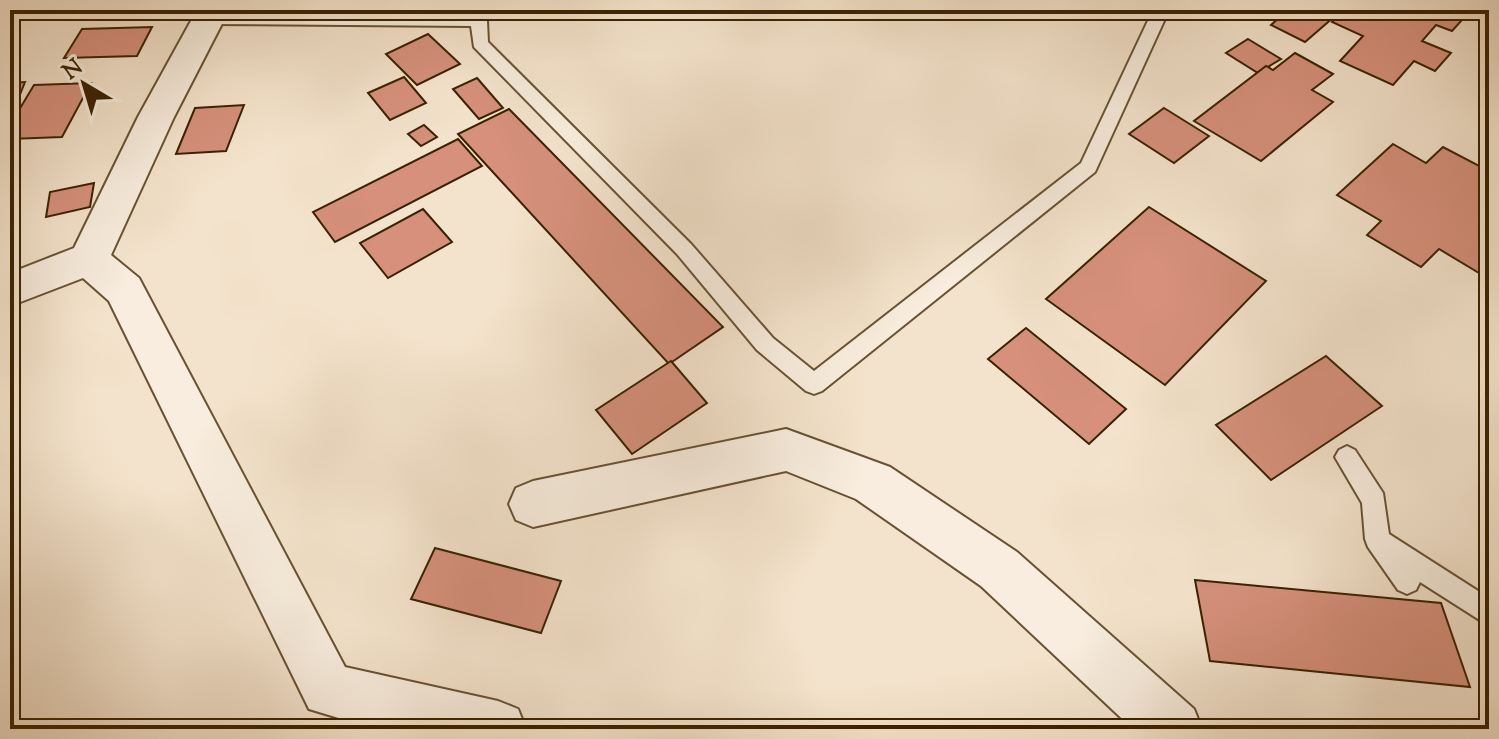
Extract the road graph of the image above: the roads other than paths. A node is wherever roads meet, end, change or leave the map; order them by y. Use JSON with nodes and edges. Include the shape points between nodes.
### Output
{"nodes":[{"id":1,"x":1161,"y":10,"type":"edge"},
{"id":2,"x":210,"y":14,"type":"edge"},
{"id":3,"x":482,"y":16,"type":"edge"},
{"id":4,"x":89,"y":259,"type":"junction"},
{"id":5,"x":10,"y":290,"type":"edge"},
{"id":6,"x":1347,"y":457,"type":"dead end"},
{"id":7,"x":533,"y":504,"type":"dead end"},
{"id":8,"x":1377,"y":539,"type":"junction"},
{"id":9,"x":1407,"y":581,"type":"dead end"},
{"id":10,"x":1489,"y":613,"type":"edge"},
{"id":11,"x":476,"y":727,"type":"edge"},
{"id":12,"x":1174,"y":729,"type":"edge"}],
"edges":[{"from":1,"to":3,"type":"lane","via":[[1088,167],[814,384],[765,344],[684,249],[480,43]]},
{"from":2,"to":3,"type":"lane"},
{"from":2,"to":4,"type":"street"},
{"from":4,"to":5,"type":"street"},
{"from":4,"to":11,"type":"street","via":[[124,290],[328,690]]},
{"from":6,"to":8,"type":"lane","via":[[1374,501]]},
{"from":7,"to":12,"type":"street","via":[[786,450],[873,483],[999,569]]},
{"from":8,"to":9,"type":"lane"},
{"from":8,"to":10,"type":"lane"}]}
